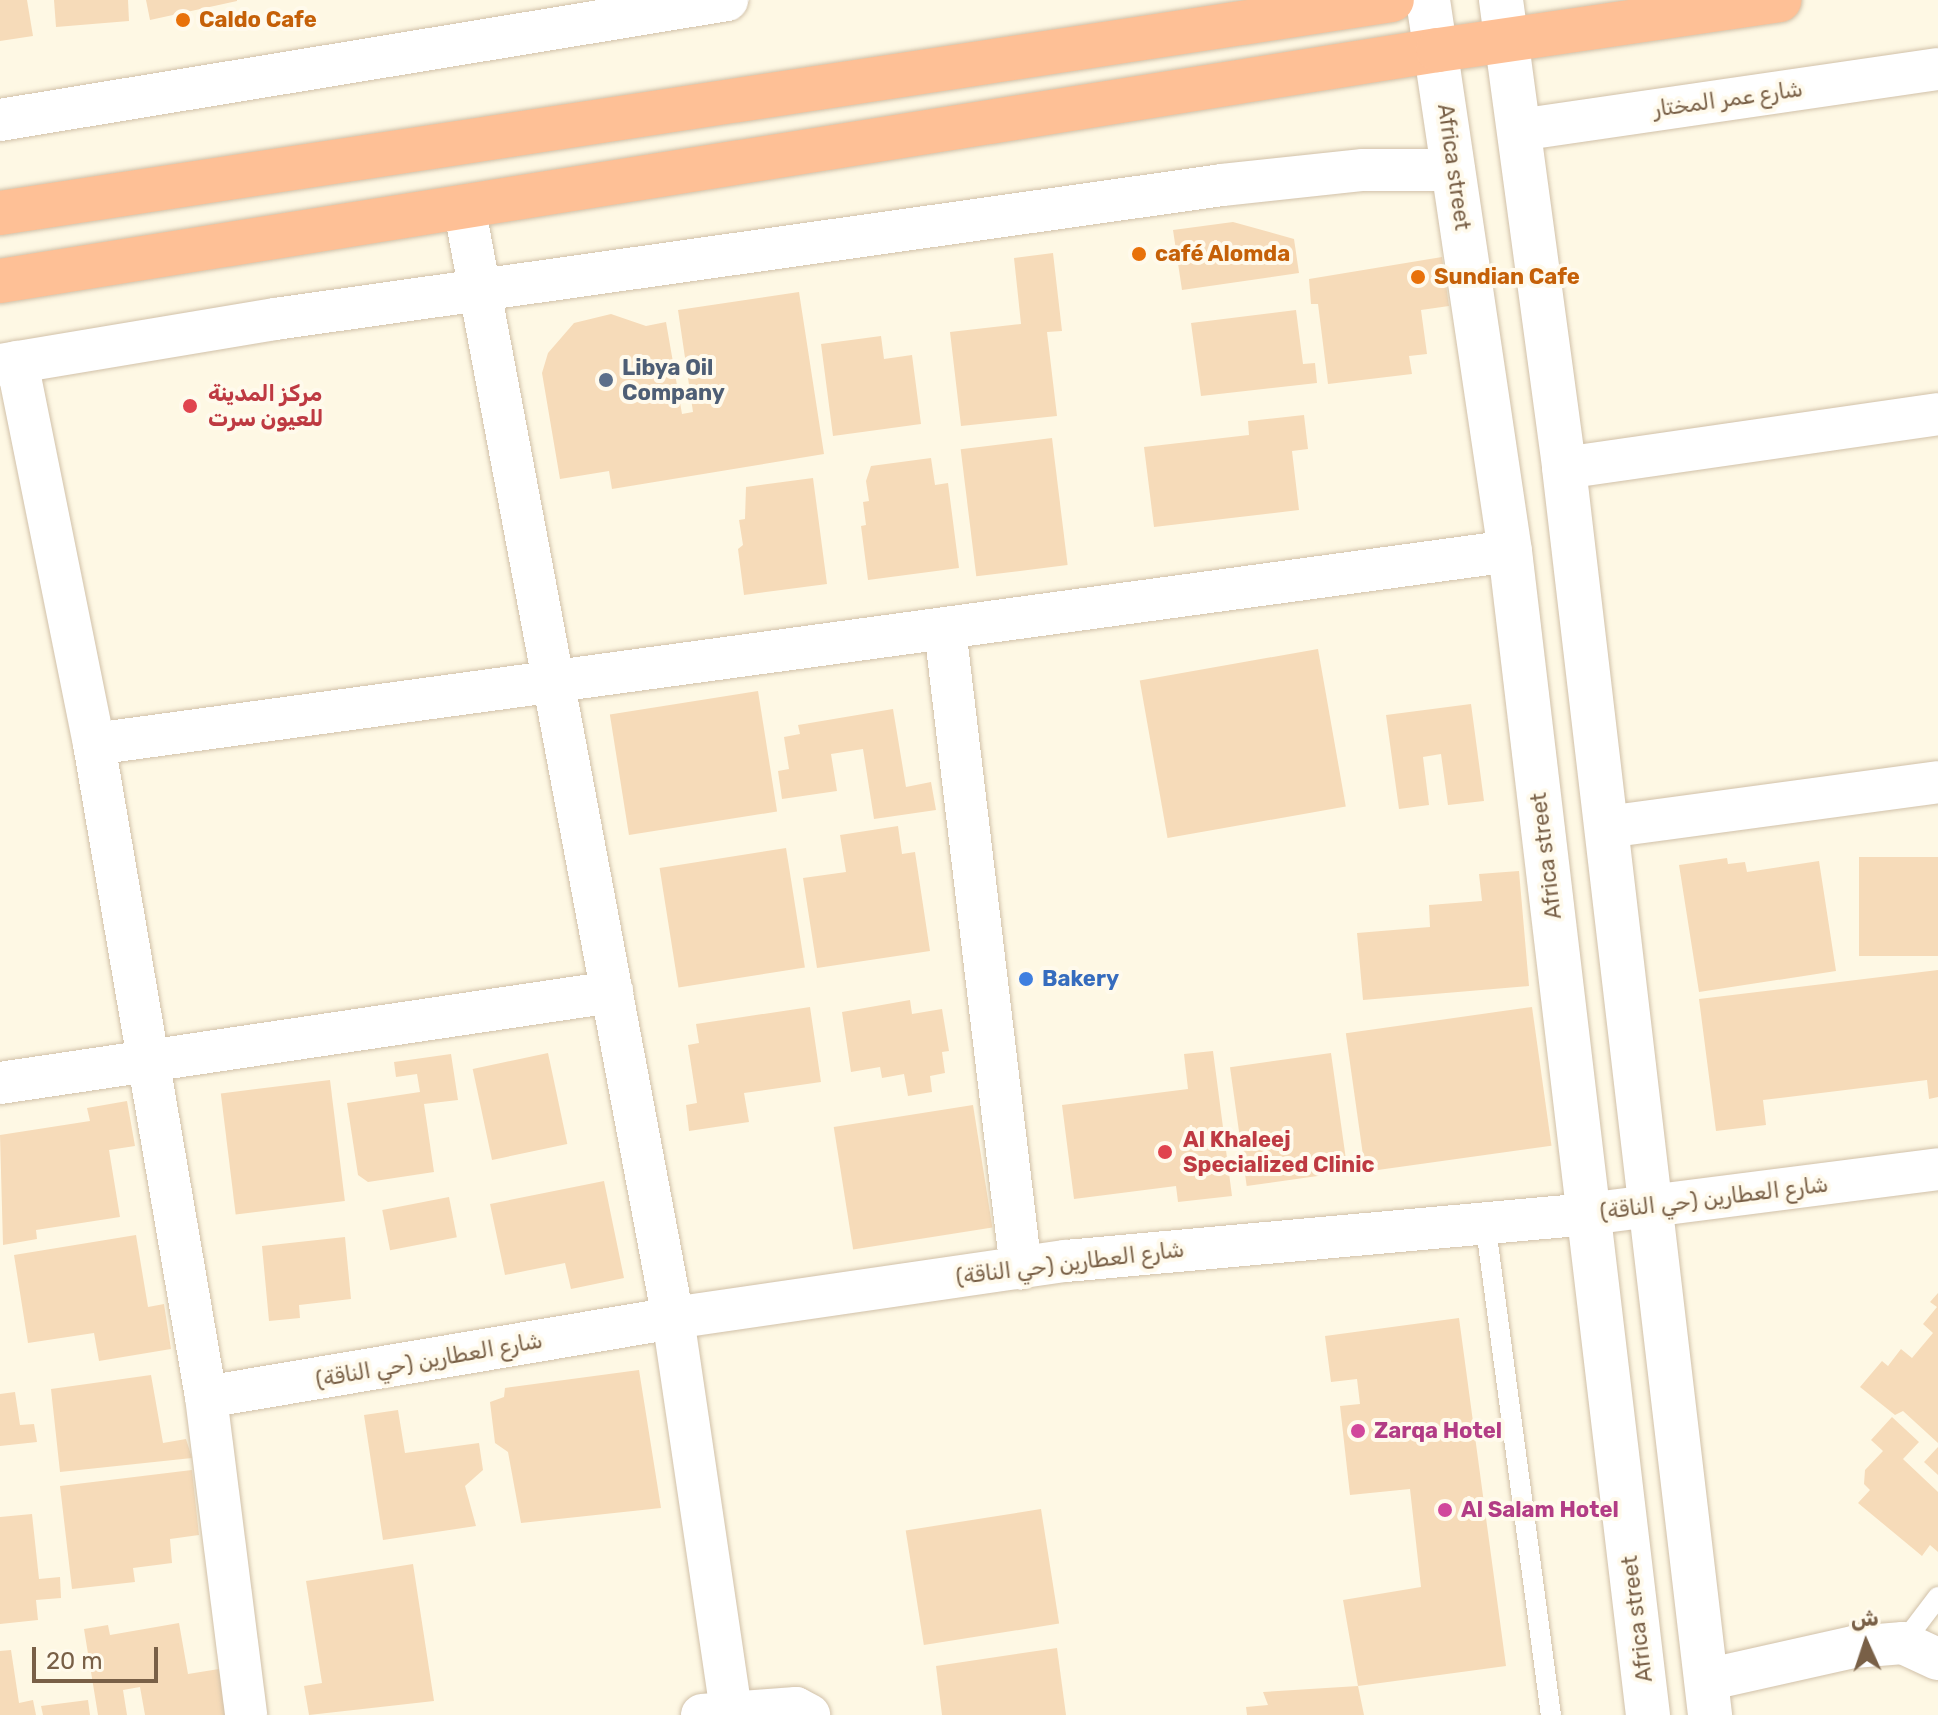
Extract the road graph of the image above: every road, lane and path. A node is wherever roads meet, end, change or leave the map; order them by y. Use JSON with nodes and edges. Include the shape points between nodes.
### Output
{"nodes":[{"id":1,"x":727,"y":0,"type":"edge"},
{"id":2,"x":1392,"y":0,"type":"edge"},
{"id":3,"x":1428,"y":0,"type":"edge"},
{"id":4,"x":1779,"y":0,"type":"edge"},
{"id":5,"x":622,"y":10,"type":"edge"},
{"id":6,"x":1504,"y":20,"type":"edge"},
{"id":7,"x":1438,"y":50,"type":"junction"},
{"id":8,"x":1938,"y":69,"type":"edge"},
{"id":9,"x":0,"y":120,"type":"edge"},
{"id":10,"x":1519,"y":130,"type":"junction"},
{"id":11,"x":1454,"y":170,"type":"junction"},
{"id":12,"x":464,"y":206,"type":"junction"},
{"id":13,"x":0,"y":213,"type":"edge"},
{"id":14,"x":0,"y":281,"type":"edge"},
{"id":15,"x":481,"y":292,"type":"junction"},
{"id":16,"x":8,"y":363,"type":"edge"},
{"id":17,"x":1938,"y":414,"type":"edge"},
{"id":18,"x":1564,"y":468,"type":"junction"},
{"id":19,"x":1510,"y":551,"type":"junction"},
{"id":20,"x":945,"y":629,"type":"junction"},
{"id":21,"x":556,"y":680,"type":"junction"},
{"id":22,"x":94,"y":744,"type":"junction"},
{"id":23,"x":1938,"y":782,"type":"edge"},
{"id":24,"x":1607,"y":827,"type":"junction"},
{"id":25,"x":612,"y":992,"type":"junction"},
{"id":26,"x":146,"y":1059,"type":"junction"},
{"id":27,"x":0,"y":1083,"type":"edge"},
{"id":28,"x":1938,"y":1169,"type":"edge"},
{"id":29,"x":1652,"y":1206,"type":"junction"},
{"id":30,"x":1588,"y":1214,"type":"junction"},
{"id":31,"x":1485,"y":1221,"type":"junction"},
{"id":32,"x":1021,"y":1269,"type":"junction"},
{"id":33,"x":673,"y":1318,"type":"junction"},
{"id":34,"x":206,"y":1397,"type":"junction"},
{"id":35,"x":1938,"y":1597,"type":"edge"},
{"id":36,"x":1920,"y":1651,"type":"edge"},
{"id":37,"x":1708,"y":1697,"type":"edge"},
{"id":38,"x":716,"y":1713,"type":"edge"},
{"id":39,"x":246,"y":1715,"type":"edge"},
{"id":40,"x":809,"y":1715,"type":"edge"},
{"id":41,"x":1551,"y":1715,"type":"edge"},
{"id":42,"x":1648,"y":1715,"type":"edge"}],
"edges":[{"from":1,"to":5,"type":"street"},
{"from":2,"to":13,"type":"highway"},
{"from":3,"to":7,"type":"street","name":"Africa street"},
{"from":4,"to":6,"type":"highway"},
{"from":5,"to":9,"type":"street"},
{"from":6,"to":7,"type":"highway"},
{"from":6,"to":10,"type":"street"},
{"from":7,"to":11,"type":"street","name":"Africa street"},
{"from":7,"to":12,"type":"highway"},
{"from":8,"to":10,"type":"street","name":"شارع عمر المختار"},
{"from":10,"to":18,"type":"street"},
{"from":11,"to":15,"type":"street","via":[[1363,170],[1222,185]]},
{"from":11,"to":19,"type":"street","name":"Africa street"},
{"from":12,"to":14,"type":"highway"},
{"from":12,"to":15,"type":"street"},
{"from":15,"to":16,"type":"street"},
{"from":15,"to":21,"type":"street"},
{"from":16,"to":22,"type":"street"},
{"from":17,"to":18,"type":"street"},
{"from":18,"to":24,"type":"street"},
{"from":19,"to":20,"type":"street"},
{"from":19,"to":30,"type":"street","name":"Africa street"},
{"from":20,"to":21,"type":"street"},
{"from":20,"to":32,"type":"street"},
{"from":21,"to":22,"type":"street"},
{"from":21,"to":25,"type":"street"},
{"from":22,"to":26,"type":"street"},
{"from":23,"to":24,"type":"street"},
{"from":24,"to":29,"type":"street"},
{"from":25,"to":26,"type":"street"},
{"from":25,"to":33,"type":"street"},
{"from":26,"to":27,"type":"street"},
{"from":26,"to":34,"type":"street"},
{"from":28,"to":29,"type":"street","name":"شارع العطارين (حي الناقة)"},
{"from":29,"to":30,"type":"street","name":"شارع العطارين (حي الناقة)"},
{"from":29,"to":37,"type":"street"},
{"from":30,"to":31,"type":"street","name":"شارع العطارين (حي الناقة)"},
{"from":30,"to":42,"type":"street","name":"Africa street"},
{"from":31,"to":32,"type":"street","name":"شارع العطارين (حي الناقة)"},
{"from":31,"to":41,"type":"lane"},
{"from":32,"to":33,"type":"street","name":"شارع العطارين (حي الناقة)"},
{"from":33,"to":34,"type":"street","name":"شارع العطارين (حي الناقة)"},
{"from":33,"to":38,"type":"street"},
{"from":34,"to":39,"type":"street"},
{"from":35,"to":36,"type":"lane"},
{"from":36,"to":37,"type":"street","via":[[1854,1647]]},
{"from":38,"to":40,"type":"street","via":[[796,1708]]}]}
